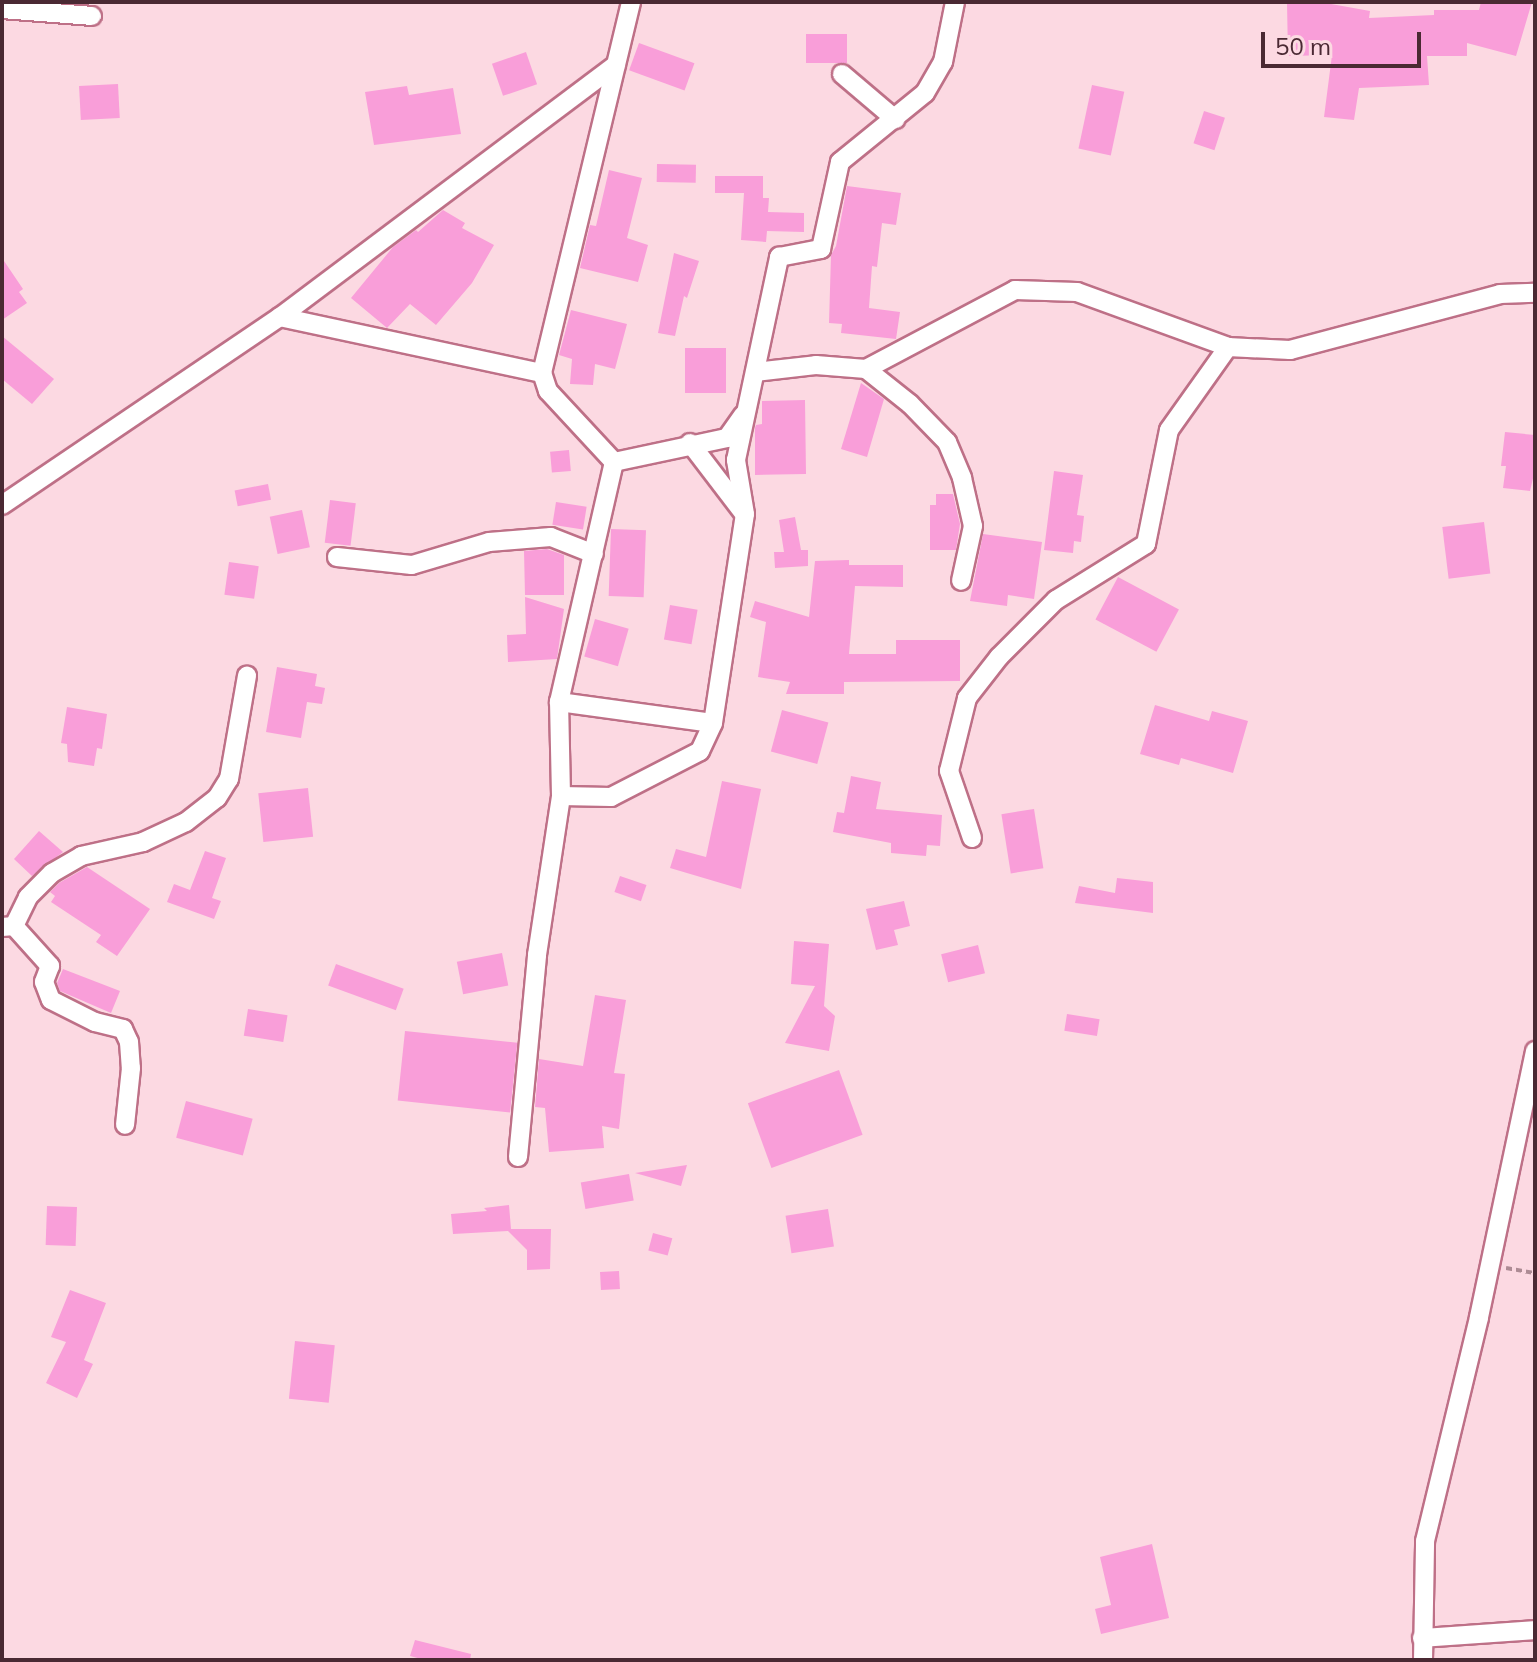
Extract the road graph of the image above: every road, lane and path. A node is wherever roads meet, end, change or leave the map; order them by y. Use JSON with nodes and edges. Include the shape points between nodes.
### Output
{"nodes":[{"id":1,"x":631,"y":2,"type":"edge"},
{"id":2,"x":955,"y":2,"type":"edge"},
{"id":3,"x":2,"y":9,"type":"edge"},
{"id":4,"x":92,"y":16,"type":"dead end"},
{"id":5,"x":616,"y":65,"type":"junction"},
{"id":6,"x":842,"y":74,"type":"dead end"},
{"id":7,"x":895,"y":119,"type":"junction"},
{"id":8,"x":1535,"y":293,"type":"edge"},
{"id":9,"x":280,"y":317,"type":"junction"},
{"id":10,"x":1228,"y":347,"type":"junction"},
{"id":11,"x":866,"y":369,"type":"junction"},
{"id":12,"x":755,"y":372,"type":"junction"},
{"id":13,"x":542,"y":373,"type":"junction"},
{"id":14,"x":750,"y":398,"type":"junction"},
{"id":15,"x":690,"y":443,"type":"junction"},
{"id":16,"x":614,"y":462,"type":"junction"},
{"id":17,"x":2,"y":505,"type":"edge"},
{"id":18,"x":745,"y":514,"type":"junction"},
{"id":19,"x":594,"y":554,"type":"junction"},
{"id":20,"x":337,"y":557,"type":"dead end"},
{"id":21,"x":961,"y":581,"type":"dead end"},
{"id":22,"x":247,"y":676,"type":"dead end"},
{"id":23,"x":559,"y":702,"type":"junction"},
{"id":24,"x":713,"y":723,"type":"junction"},
{"id":25,"x":561,"y":796,"type":"junction"},
{"id":26,"x":972,"y":838,"type":"dead end"},
{"id":27,"x":8,"y":927,"type":"edge"},
{"id":28,"x":1535,"y":1051,"type":"edge"},
{"id":29,"x":125,"y":1125,"type":"dead end"},
{"id":30,"x":518,"y":1157,"type":"dead end"},
{"id":31,"x":1490,"y":1265,"type":"junction"},
{"id":32,"x":1535,"y":1273,"type":"edge"},
{"id":33,"x":1535,"y":1630,"type":"edge"},
{"id":34,"x":1422,"y":1638,"type":"junction"},
{"id":35,"x":1423,"y":1660,"type":"edge"}],
"edges":[{"from":1,"to":5,"type":"street"},
{"from":2,"to":7,"type":"street","via":[[943,62],[925,93]]},
{"from":3,"to":4,"type":"street"},
{"from":5,"to":9,"type":"street"},
{"from":5,"to":13,"type":"street"},
{"from":6,"to":7,"type":"street"},
{"from":7,"to":12,"type":"street","via":[[840,162],[821,249],[779,257]]},
{"from":8,"to":10,"type":"street","via":[[1500,294],[1290,350]]},
{"from":9,"to":13,"type":"street"},
{"from":9,"to":17,"type":"street"},
{"from":10,"to":11,"type":"street","via":[[1077,292],[1015,290]]},
{"from":10,"to":26,"type":"street","via":[[1169,430],[1146,544],[1056,600],[967,698],[949,771]]},
{"from":11,"to":12,"type":"street","via":[[816,365]]},
{"from":11,"to":21,"type":"street","via":[[947,442],[973,526]]},
{"from":12,"to":14,"type":"street"},
{"from":13,"to":16,"type":"street","via":[[548,391]]},
{"from":14,"to":15,"type":"street","via":[[727,438]]},
{"from":14,"to":18,"type":"street","via":[[736,460]]},
{"from":15,"to":16,"type":"street"},
{"from":15,"to":18,"type":"street"},
{"from":16,"to":19,"type":"street"},
{"from":18,"to":24,"type":"street"},
{"from":19,"to":20,"type":"street","via":[[551,537],[489,542],[412,565]]},
{"from":19,"to":23,"type":"street"},
{"from":22,"to":27,"type":"street","via":[[229,779],[217,798],[186,822],[143,842],[81,856],[52,873]]},
{"from":23,"to":24,"type":"street"},
{"from":23,"to":25,"type":"street"},
{"from":24,"to":25,"type":"street","via":[[695,757],[611,797]]},
{"from":25,"to":30,"type":"street","via":[[537,955]]},
{"from":27,"to":29,"type":"street","via":[[50,966],[44,982],[51,1000],[123,1029],[131,1068]]},
{"from":28,"to":31,"type":"street"},
{"from":31,"to":32,"type":"path"},
{"from":31,"to":34,"type":"street","via":[[1425,1541]]},
{"from":33,"to":34,"type":"street"},
{"from":34,"to":35,"type":"street"}]}
